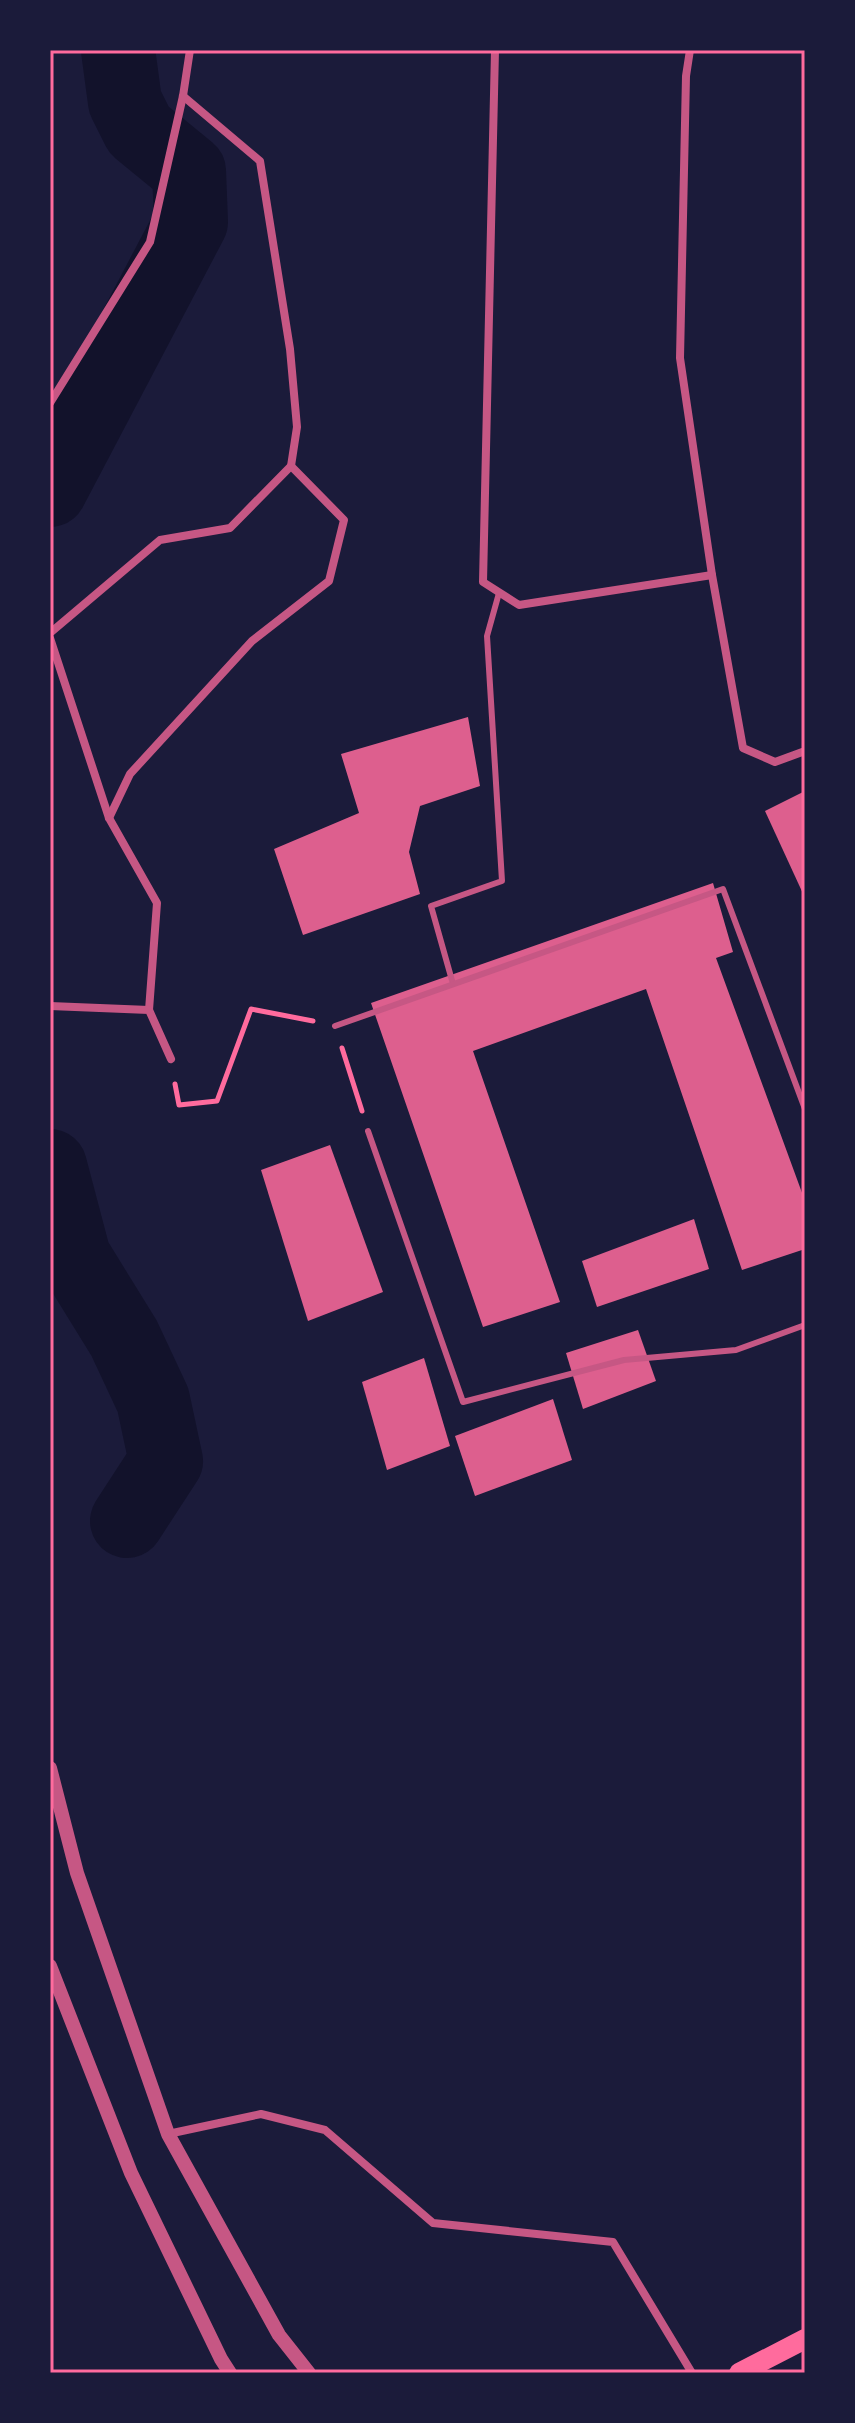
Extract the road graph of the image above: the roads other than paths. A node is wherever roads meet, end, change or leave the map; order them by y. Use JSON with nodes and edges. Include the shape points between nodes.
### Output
{"nodes":[{"id":1,"x":190,"y":50,"type":"edge"},
{"id":2,"x":495,"y":50,"type":"edge"},
{"id":3,"x":690,"y":50,"type":"edge"},
{"id":4,"x":182,"y":98,"type":"junction"},
{"id":5,"x":50,"y":403,"type":"edge"},
{"id":6,"x":291,"y":466,"type":"junction"},
{"id":7,"x":712,"y":575,"type":"junction"},
{"id":8,"x":499,"y":593,"type":"junction"},
{"id":9,"x":50,"y":635,"type":"edge"},
{"id":10,"x":805,"y":751,"type":"edge"},
{"id":11,"x":109,"y":818,"type":"junction"},
{"id":12,"x":453,"y":984,"type":"junction"},
{"id":13,"x":50,"y":1006,"type":"edge"},
{"id":14,"x":149,"y":1010,"type":"junction"},
{"id":15,"x":335,"y":1026,"type":"road end"},
{"id":16,"x":171,"y":1059,"type":"road end"},
{"id":17,"x":805,"y":1109,"type":"edge"},
{"id":18,"x":368,"y":1131,"type":"road end"},
{"id":19,"x":805,"y":1325,"type":"edge"},
{"id":20,"x":50,"y":1768,"type":"edge"},
{"id":21,"x":50,"y":1966,"type":"edge"},
{"id":22,"x":168,"y":2134,"type":"junction"},
{"id":23,"x":805,"y":2339,"type":"edge"},
{"id":24,"x":230,"y":2373,"type":"edge"},
{"id":25,"x":309,"y":2373,"type":"edge"},
{"id":26,"x":692,"y":2373,"type":"edge"},
{"id":27,"x":739,"y":2373,"type":"edge"}],
"edges":[{"from":1,"to":4,"type":"street"},
{"from":2,"to":8,"type":"street","via":[[483,582]]},
{"from":3,"to":7,"type":"street","via":[[680,358]]},
{"from":4,"to":5,"type":"street","via":[[150,242]]},
{"from":4,"to":6,"type":"street","via":[[260,161],[290,349],[297,427]]},
{"from":6,"to":9,"type":"street","via":[[230,528],[160,540]]},
{"from":6,"to":11,"type":"street","via":[[344,520],[329,581],[252,641],[130,774]]},
{"from":7,"to":8,"type":"street","via":[[519,605]]},
{"from":7,"to":10,"type":"street","via":[[743,748],[775,762]]},
{"from":8,"to":12,"type":"lane","via":[[487,636],[502,881],[431,906]]},
{"from":9,"to":11,"type":"street"},
{"from":11,"to":14,"type":"street","via":[[157,903]]},
{"from":12,"to":15,"type":"lane"},
{"from":12,"to":17,"type":"lane","via":[[723,889]]},
{"from":13,"to":14,"type":"street"},
{"from":14,"to":16,"type":"street"},
{"from":18,"to":19,"type":"lane","via":[[463,1402],[624,1360],[736,1350]]},
{"from":20,"to":22,"type":"street","via":[[77,1873]]},
{"from":21,"to":24,"type":"street","via":[[131,2173]]},
{"from":22,"to":25,"type":"street","via":[[279,2335]]},
{"from":22,"to":26,"type":"street","via":[[261,2114],[325,2130],[433,2223],[613,2242]]},
{"from":23,"to":27,"type":"main road"}]}
